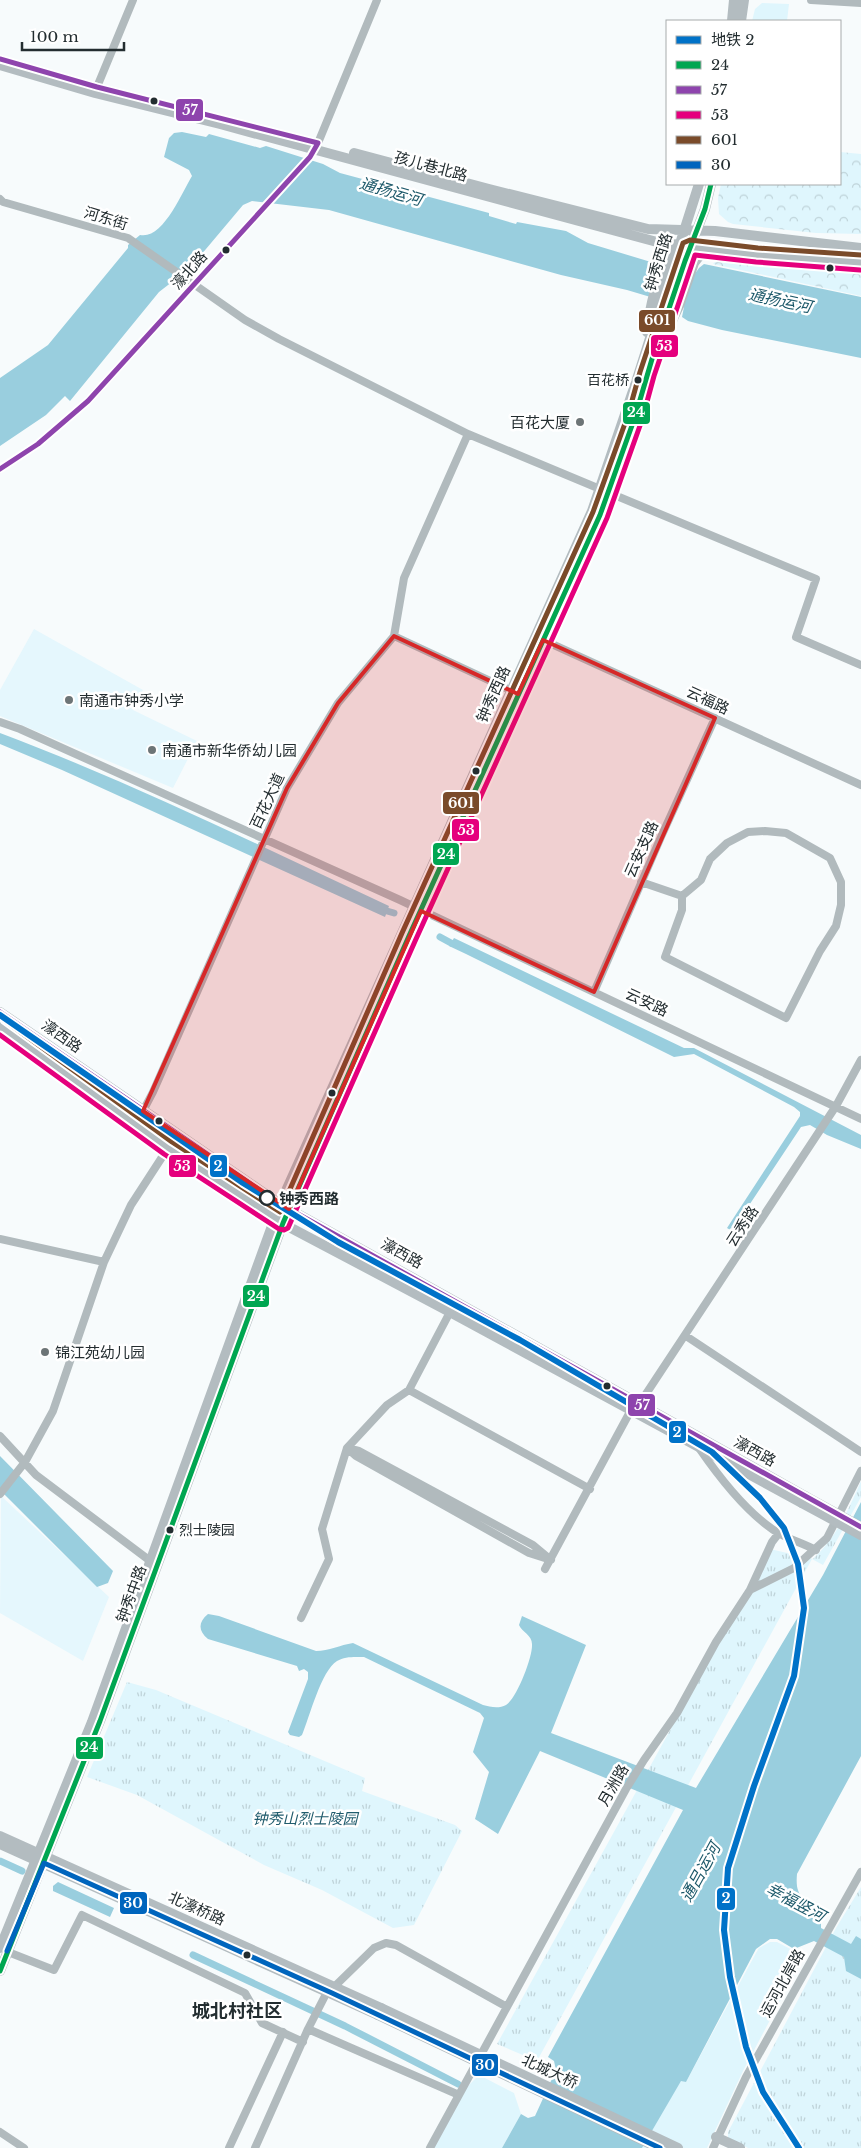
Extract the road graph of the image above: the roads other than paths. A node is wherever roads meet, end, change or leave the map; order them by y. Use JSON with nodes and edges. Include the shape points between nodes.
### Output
{"nodes":[{"id":1,"x":133,"y":0,"type":"edge"},
{"id":2,"x":377,"y":0,"type":"edge"},
{"id":3,"x":734,"y":0,"type":"edge"},
{"id":4,"x":744,"y":0,"type":"edge"},
{"id":5,"x":811,"y":0,"type":"edge"},
{"id":6,"x":861,"y":3,"type":"edge"},
{"id":7,"x":732,"y":20,"type":"edge"},
{"id":8,"x":741,"y":20,"type":"edge"},
{"id":9,"x":0,"y":59,"type":"edge"},
{"id":10,"x":0,"y":65,"type":"edge"},
{"id":11,"x":97,"y":87,"type":"junction"},
{"id":12,"x":314,"y":150,"type":"junction"},
{"id":13,"x":699,"y":185,"type":"edge"},
{"id":14,"x":711,"y":185,"type":"edge"},
{"id":15,"x":0,"y":199,"type":"edge"},
{"id":16,"x":697,"y":230,"type":"junction"},
{"id":17,"x":680,"y":239,"type":"junction"},
{"id":18,"x":690,"y":247,"type":"junction"},
{"id":19,"x":861,"y":248,"type":"edge"},
{"id":20,"x":716,"y":250,"type":"junction"},
{"id":21,"x":861,"y":263,"type":"edge"},
{"id":22,"x":677,"y":270,"type":"junction"},
{"id":23,"x":195,"y":285,"type":"junction"},
{"id":24,"x":666,"y":302,"type":"junction"},
{"id":25,"x":648,"y":357,"type":"junction"},
{"id":26,"x":468,"y":434,"type":"junction"},
{"id":27,"x":0,"y":469,"type":"edge"},
{"id":28,"x":603,"y":491,"type":"junction"},
{"id":29,"x":394,"y":636,"type":"junction"},
{"id":30,"x":543,"y":640,"type":"junction"},
{"id":31,"x":861,"y":665,"type":"edge"},
{"id":32,"x":515,"y":692,"type":"junction"},
{"id":33,"x":715,"y":718,"type":"junction"},
{"id":34,"x":0,"y":722,"type":"edge"},
{"id":35,"x":861,"y":784,"type":"edge"},
{"id":36,"x":264,"y":841,"type":"junction"},
{"id":37,"x":641,"y":882,"type":"junction"},
{"id":38,"x":682,"y":896,"type":"junction"},
{"id":39,"x":417,"y":908,"type":"junction"},
{"id":40,"x":594,"y":992,"type":"junction"},
{"id":41,"x":0,"y":1012,"type":"edge"},
{"id":42,"x":0,"y":1026,"type":"edge"},
{"id":43,"x":861,"y":1060,"type":"edge"},
{"id":44,"x":836,"y":1106,"type":"junction"},
{"id":45,"x":143,"y":1111,"type":"junction"},
{"id":46,"x":861,"y":1119,"type":"edge"},
{"id":47,"x":168,"y":1148,"type":"junction"},
{"id":48,"x":280,"y":1204,"type":"junction"},
{"id":49,"x":289,"y":1209,"type":"junction"},
{"id":50,"x":278,"y":1221,"type":"junction"},
{"id":51,"x":0,"y":1239,"type":"edge"},
{"id":52,"x":104,"y":1262,"type":"junction"},
{"id":53,"x":450,"y":1312,"type":"junction"},
{"id":54,"x":686,"y":1336,"type":"junction"},
{"id":55,"x":409,"y":1390,"type":"junction"},
{"id":56,"x":640,"y":1403,"type":"junction"},
{"id":57,"x":631,"y":1410,"type":"junction"},
{"id":58,"x":0,"y":1436,"type":"edge"},
{"id":59,"x":698,"y":1446,"type":"junction"},
{"id":60,"x":347,"y":1448,"type":"junction"},
{"id":61,"x":861,"y":1452,"type":"edge"},
{"id":62,"x":25,"y":1462,"type":"junction"},
{"id":63,"x":861,"y":1471,"type":"edge"},
{"id":64,"x":590,"y":1488,"type":"junction"},
{"id":65,"x":0,"y":1494,"type":"edge"},
{"id":66,"x":803,"y":1499,"type":"junction"},
{"id":67,"x":861,"y":1526,"type":"edge"},
{"id":68,"x":779,"y":1533,"type":"junction"},
{"id":69,"x":861,"y":1536,"type":"edge"},
{"id":70,"x":816,"y":1550,"type":"junction"},
{"id":71,"x":149,"y":1560,"type":"junction"},
{"id":72,"x":551,"y":1560,"type":"junction"},
{"id":73,"x":545,"y":1569,"type":"dead end"},
{"id":74,"x":750,"y":1590,"type":"junction"},
{"id":75,"x":302,"y":1618,"type":"dead end"},
{"id":76,"x":0,"y":1836,"type":"edge"},
{"id":77,"x":0,"y":1844,"type":"edge"},
{"id":78,"x":42,"y":1858,"type":"junction"},
{"id":79,"x":861,"y":1872,"type":"edge"},
{"id":80,"x":4,"y":1950,"type":"edge"},
{"id":81,"x":0,"y":1971,"type":"edge"},
{"id":82,"x":331,"y":1989,"type":"junction"},
{"id":83,"x":507,"y":2007,"type":"junction"},
{"id":84,"x":380,"y":2012,"type":"junction"},
{"id":85,"x":308,"y":2029,"type":"junction"},
{"id":86,"x":283,"y":2032,"type":"junction"},
{"id":87,"x":302,"y":2042,"type":"junction"},
{"id":88,"x":459,"y":2095,"type":"junction"},
{"id":89,"x":0,"y":2132,"type":"edge"},
{"id":90,"x":716,"y":2137,"type":"junction"},
{"id":91,"x":24,"y":2148,"type":"edge"},
{"id":92,"x":230,"y":2148,"type":"edge"},
{"id":93,"x":255,"y":2148,"type":"edge"},
{"id":94,"x":430,"y":2148,"type":"edge"},
{"id":95,"x":659,"y":2148,"type":"edge"},
{"id":96,"x":678,"y":2148,"type":"edge"},
{"id":97,"x":713,"y":2148,"type":"edge"},
{"id":98,"x":740,"y":2148,"type":"edge"}],
"edges":[{"from":1,"to":11,"type":"street"},
{"from":2,"to":12,"type":"street","name":"濠北路"},
{"from":3,"to":7,"type":"main road"},
{"from":4,"to":8,"type":"main road"},
{"from":5,"to":6,"type":"street"},
{"from":9,"to":11,"type":"main road","name":"孩儿巷北路"},
{"from":10,"to":12,"type":"main road","name":"孩儿巷北路"},
{"from":11,"to":12,"type":"main road","name":"孩儿巷北路"},
{"from":12,"to":17,"type":"main road","name":"孩儿巷北路","via":[[489,189]]},
{"from":12,"to":17,"type":"main road","name":"孩儿巷北路","via":[[657,242]]},
{"from":12,"to":23,"type":"street","name":"濠北路"},
{"from":13,"to":17,"type":"main road","name":"钟秀西路"},
{"from":14,"to":16,"type":"main road","name":"钟秀西路"},
{"from":15,"to":23,"type":"street","name":"河东街","via":[[128,238]]},
{"from":16,"to":17,"type":"main road","name":"孩儿巷北路"},
{"from":16,"to":18,"type":"main road","name":"钟秀西路"},
{"from":16,"to":19,"type":"main road","name":"孩儿巷北路"},
{"from":17,"to":18,"type":"main road","name":"孩儿巷北路"},
{"from":17,"to":22,"type":"main road","name":"钟秀西路"},
{"from":18,"to":20,"type":"main road","name":"孩儿巷北路"},
{"from":18,"to":22,"type":"main road","name":"钟秀西路"},
{"from":20,"to":21,"type":"main road","name":"孩儿巷北路"},
{"from":20,"to":22,"type":"main road","via":[[702,253],[694,263]]},
{"from":22,"to":24,"type":"main road","name":"钟秀西路"},
{"from":22,"to":24,"type":"main road"},
{"from":23,"to":26,"type":"street","name":"河东街","via":[[279,339]]},
{"from":23,"to":27,"type":"street","name":"濠北路","via":[[88,402],[38,444]]},
{"from":24,"to":25,"type":"main road","name":"钟秀西路"},
{"from":24,"to":25,"type":"main road","via":[[648,319]]},
{"from":25,"to":28,"type":"main road","name":"钟秀西路","via":[[635,417]]},
{"from":26,"to":28,"type":"street","name":"河东街"},
{"from":26,"to":29,"type":"street","via":[[404,578]]},
{"from":28,"to":30,"type":"main road","name":"钟秀西路"},
{"from":28,"to":31,"type":"street","name":"河东街","via":[[816,579],[796,638]]},
{"from":28,"to":32,"type":"main road","name":"钟秀西路"},
{"from":29,"to":32,"type":"street"},
{"from":29,"to":36,"type":"street","name":"百花大道","via":[[338,703],[287,788]]},
{"from":30,"to":32,"type":"main road","name":"钟秀西路"},
{"from":30,"to":33,"type":"street","name":"云福路"},
{"from":32,"to":39,"type":"main road","name":"钟秀西路"},
{"from":33,"to":35,"type":"street","name":"云福路"},
{"from":33,"to":37,"type":"street","name":"云安支路"},
{"from":34,"to":36,"type":"street","name":"云安路","via":[[20,728]]},
{"from":36,"to":39,"type":"street","name":"云安路"},
{"from":36,"to":45,"type":"street","name":"百花大道"},
{"from":37,"to":38,"type":"street"},
{"from":37,"to":40,"type":"street","name":"云安支路"},
{"from":38,"to":38,"type":"street","via":[[701,880],[710,859],[748,832],[786,833],[830,858],[841,882],[841,905],[836,926],[786,1018],[665,956],[682,910]]},
{"from":39,"to":40,"type":"street","name":"云安路"},
{"from":39,"to":48,"type":"main road","name":"钟秀西路"},
{"from":39,"to":49,"type":"main road","name":"钟秀西路"},
{"from":40,"to":44,"type":"street","name":"云安路"},
{"from":41,"to":45,"type":"main road","name":"濠西路"},
{"from":42,"to":47,"type":"main road","name":"濠西路"},
{"from":43,"to":44,"type":"street","name":"云秀路"},
{"from":44,"to":46,"type":"street","name":"云安路"},
{"from":44,"to":54,"type":"street","name":"云秀路"},
{"from":45,"to":48,"type":"main road","name":"濠西路"},
{"from":47,"to":50,"type":"main road","name":"濠西路"},
{"from":47,"to":52,"type":"street","via":[[131,1206]]},
{"from":48,"to":49,"type":"main road","name":"濠西路"},
{"from":48,"to":50,"type":"main road","name":"钟秀中路"},
{"from":49,"to":50,"type":"main road","name":"钟秀西路"},
{"from":49,"to":56,"type":"main road","name":"濠西路"},
{"from":50,"to":53,"type":"main road","name":"濠西路"},
{"from":50,"to":71,"type":"main road","name":"钟秀中路"},
{"from":50,"to":78,"type":"main road","name":"钟秀中路","via":[[100,1721]]},
{"from":51,"to":52,"type":"street"},
{"from":52,"to":62,"type":"street","via":[[53,1411]]},
{"from":53,"to":55,"type":"street"},
{"from":53,"to":57,"type":"main road","name":"濠西路"},
{"from":54,"to":56,"type":"street","name":"云秀路"},
{"from":54,"to":61,"type":"street"},
{"from":55,"to":60,"type":"street","via":[[387,1405]]},
{"from":55,"to":64,"type":"street"},
{"from":56,"to":66,"type":"main road","name":"濠西路"},
{"from":57,"to":59,"type":"main road","name":"濠西路"},
{"from":57,"to":64,"type":"street"},
{"from":58,"to":62,"type":"street"},
{"from":59,"to":66,"type":"main road","name":"濠西路"},
{"from":59,"to":68,"type":"street","via":[[714,1470],[749,1509]]},
{"from":60,"to":72,"type":"street","via":[[529,1553]]},
{"from":60,"to":75,"type":"street","via":[[322,1529],[328,1559]]},
{"from":62,"to":65,"type":"street"},
{"from":62,"to":71,"type":"street","via":[[36,1475]]},
{"from":63,"to":70,"type":"street","via":[[827,1538]]},
{"from":64,"to":72,"type":"street"},
{"from":66,"to":67,"type":"main road","bridge":true},
{"from":66,"to":69,"type":"main road","bridge":true},
{"from":68,"to":70,"type":"street"},
{"from":68,"to":74,"type":"street","name":"月洲路"},
{"from":70,"to":74,"type":"street","via":[[794,1568]]},
{"from":71,"to":78,"type":"main road","name":"钟秀中路"},
{"from":72,"to":73,"type":"street"},
{"from":74,"to":83,"type":"street","name":"月洲路","via":[[716,1642],[677,1713],[626,1789]]},
{"from":76,"to":78,"type":"main road","name":"北濠桥路"},
{"from":77,"to":78,"type":"main road","name":"北濠桥路"},
{"from":78,"to":80,"type":"main road","name":"钟秀中路"},
{"from":78,"to":82,"type":"main road","name":"北濠桥路"},
{"from":79,"to":90,"type":"street","name":"运河北岸路","via":[[746,2076]]},
{"from":80,"to":81,"type":"main road","name":"钟秀中路"},
{"from":80,"to":86,"type":"street","via":[[54,1970],[82,1916],[245,1993],[262,2023]]},
{"from":82,"to":83,"type":"street","via":[[374,1948],[386,1942]]},
{"from":82,"to":84,"type":"main road","name":"北濠桥路"},
{"from":82,"to":85,"type":"street"},
{"from":83,"to":88,"type":"street","name":"月洲路"},
{"from":84,"to":95,"type":"main road","name":"北城大桥","bridge":true},
{"from":84,"to":96,"type":"main road","name":"北城大桥","bridge":true},
{"from":85,"to":87,"type":"street"},
{"from":85,"to":88,"type":"street"},
{"from":86,"to":87,"type":"street"},
{"from":86,"to":92,"type":"street"},
{"from":87,"to":93,"type":"street"},
{"from":88,"to":94,"type":"street","name":"月洲路"},
{"from":89,"to":91,"type":"street"},
{"from":90,"to":97,"type":"street","name":"运河北岸路"},
{"from":90,"to":98,"type":"main road"}]}
